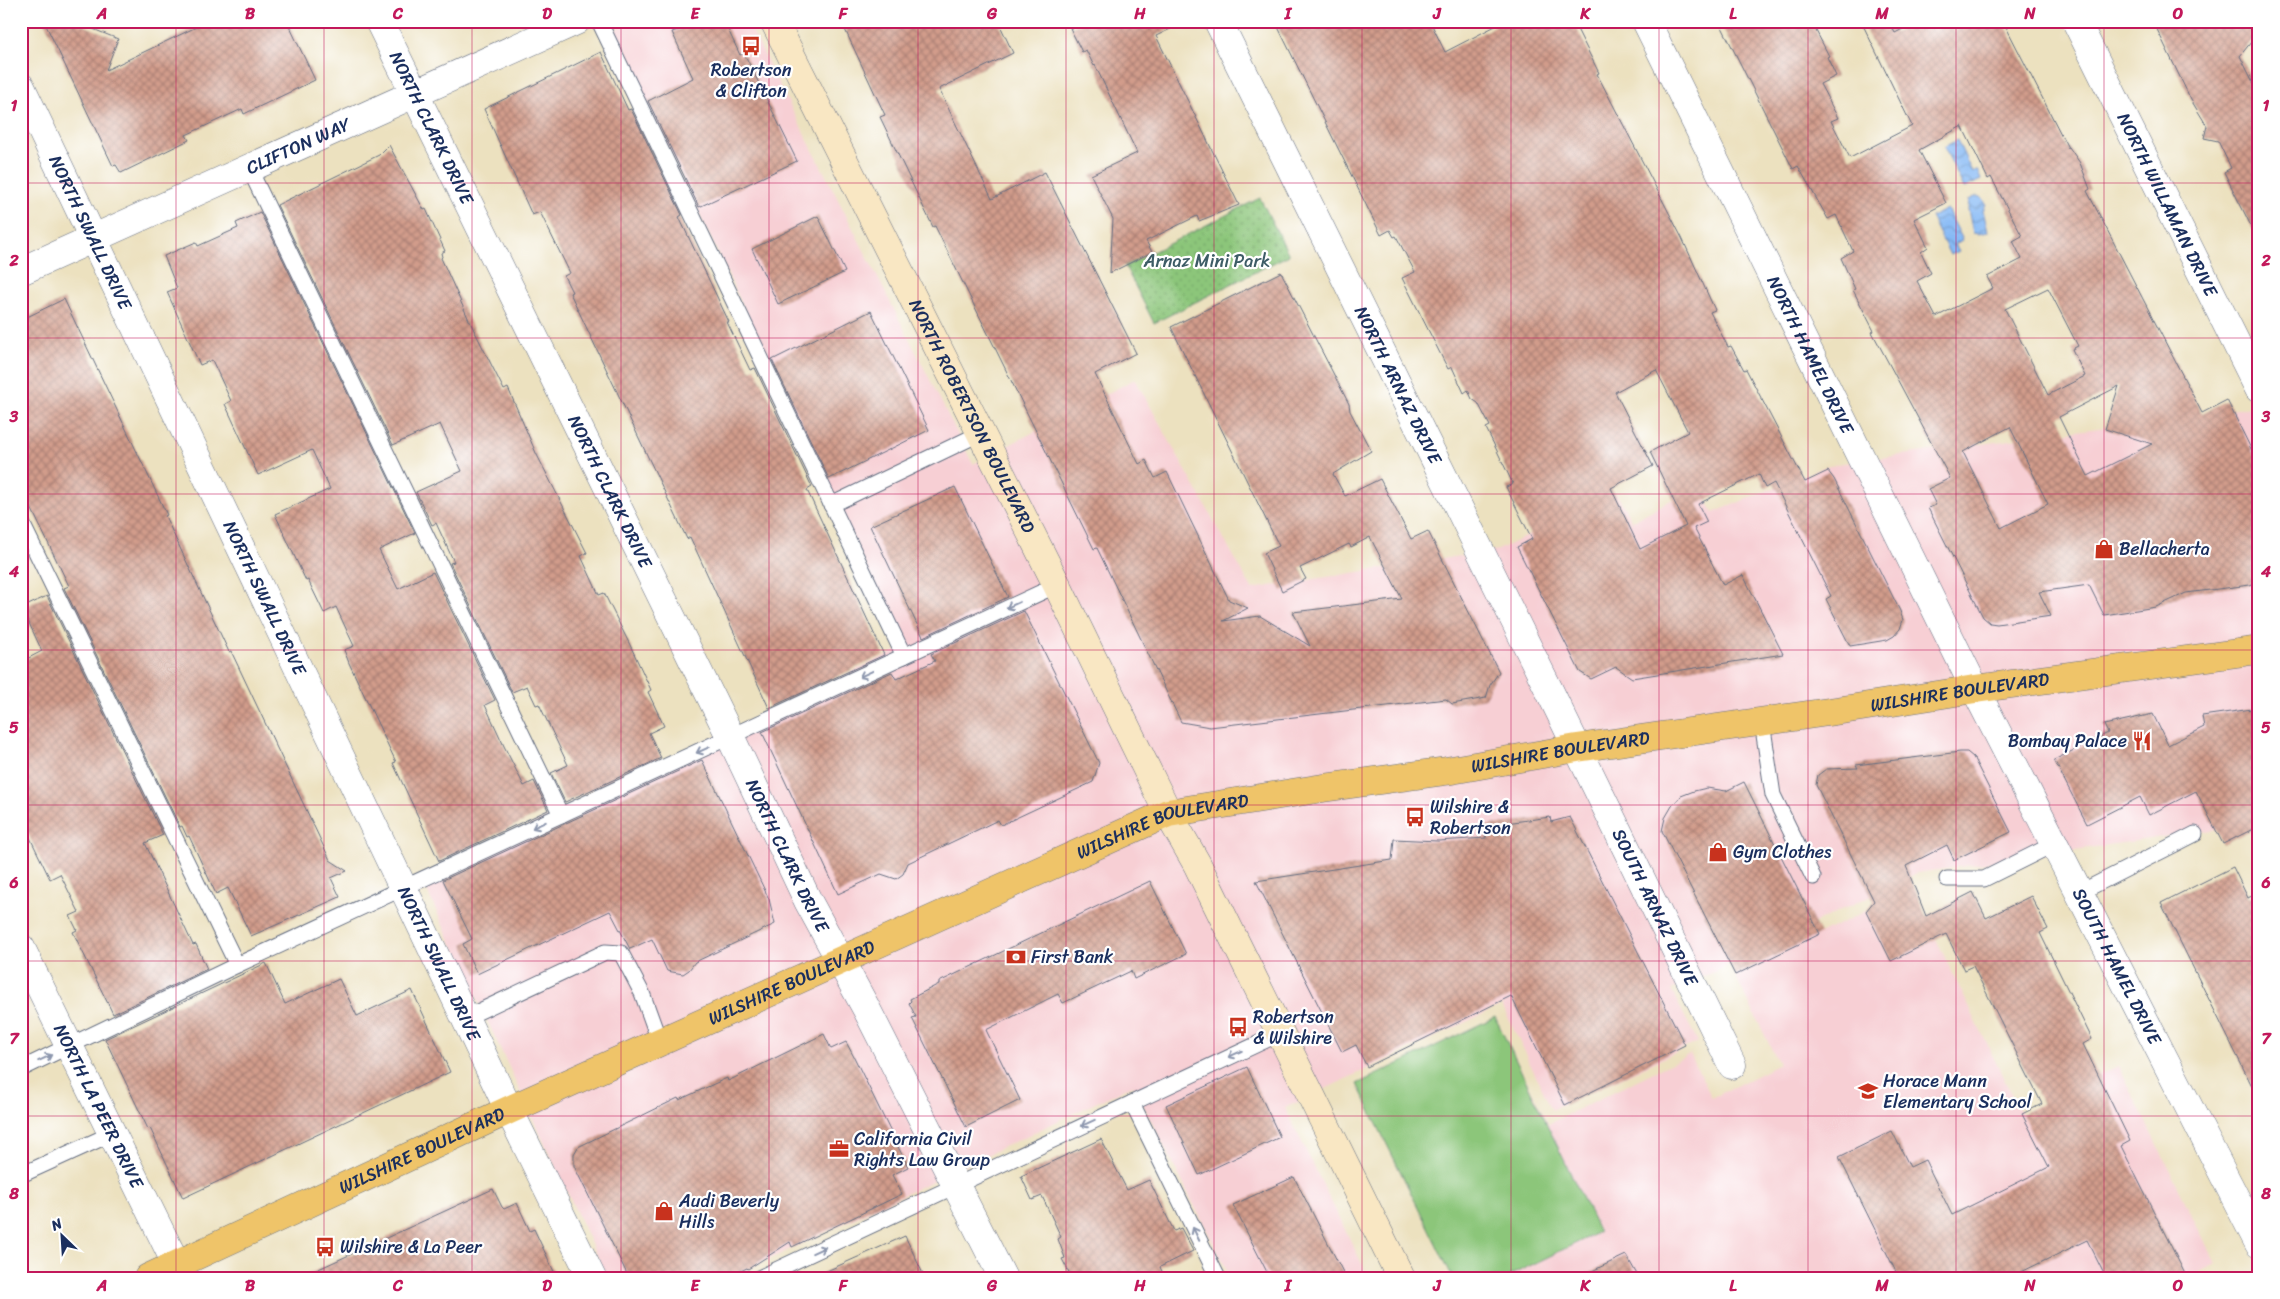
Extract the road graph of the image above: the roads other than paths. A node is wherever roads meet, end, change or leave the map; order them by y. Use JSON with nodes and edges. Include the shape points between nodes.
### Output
{"nodes":[{"id":1,"x":379,"y":21,"type":"edge"},
{"id":2,"x":576,"y":21,"type":"edge"},
{"id":3,"x":599,"y":21,"type":"edge"},
{"id":4,"x":774,"y":21,"type":"edge"},
{"id":5,"x":1218,"y":21,"type":"edge"},
{"id":6,"x":1646,"y":21,"type":"edge"},
{"id":7,"x":2076,"y":21,"type":"edge"},
{"id":8,"x":21,"y":88,"type":"edge"},
{"id":9,"x":414,"y":94,"type":"junction"},
{"id":10,"x":249,"y":168,"type":"junction"},
{"id":11,"x":92,"y":238,"type":"junction"},
{"id":12,"x":21,"y":271,"type":"edge"},
{"id":13,"x":2259,"y":389,"type":"edge"},
{"id":14,"x":981,"y":433,"type":"junction"},
{"id":15,"x":831,"y":505,"type":"junction"},
{"id":16,"x":21,"y":521,"type":"edge"},
{"id":17,"x":1057,"y":584,"type":"junction"},
{"id":18,"x":2259,"y":650,"type":"edge"},
{"id":19,"x":904,"y":656,"type":"junction"},
{"id":20,"x":1975,"y":689,"type":"junction"},
{"id":21,"x":1762,"y":722,"type":"junction"},
{"id":22,"x":731,"y":738,"type":"junction"},
{"id":23,"x":1577,"y":748,"type":"junction"},
{"id":24,"x":1168,"y":814,"type":"junction"},
{"id":25,"x":561,"y":815,"type":"junction"},
{"id":26,"x":2195,"y":834,"type":"dead end"},
{"id":27,"x":2054,"y":844,"type":"junction"},
{"id":28,"x":1813,"y":877,"type":"dead end"},
{"id":29,"x":1947,"y":879,"type":"dead end"},
{"id":30,"x":403,"y":888,"type":"junction"},
{"id":31,"x":2079,"y":893,"type":"junction"},
{"id":32,"x":21,"y":948,"type":"edge"},
{"id":33,"x":841,"y":962,"type":"junction"},
{"id":34,"x":237,"y":965,"type":"junction"},
{"id":35,"x":465,"y":1018,"type":"junction"},
{"id":36,"x":1279,"y":1034,"type":"junction"},
{"id":37,"x":660,"y":1043,"type":"junction"},
{"id":38,"x":69,"y":1047,"type":"junction"},
{"id":39,"x":1732,"y":1066,"type":"dead end"},
{"id":40,"x":21,"y":1069,"type":"edge"},
{"id":41,"x":1132,"y":1103,"type":"junction"},
{"id":42,"x":509,"y":1110,"type":"junction"},
{"id":43,"x":111,"y":1134,"type":"junction"},
{"id":44,"x":21,"y":1175,"type":"edge"},
{"id":45,"x":957,"y":1185,"type":"junction"},
{"id":46,"x":2259,"y":1244,"type":"edge"},
{"id":47,"x":180,"y":1271,"type":"edge"},
{"id":48,"x":790,"y":1271,"type":"edge"},
{"id":49,"x":148,"y":1278,"type":"edge"},
{"id":50,"x":592,"y":1278,"type":"edge"},
{"id":51,"x":759,"y":1278,"type":"edge"},
{"id":52,"x":1003,"y":1278,"type":"edge"},
{"id":53,"x":1218,"y":1278,"type":"edge"},
{"id":54,"x":1401,"y":1278,"type":"edge"}],
"edges":[{"from":1,"to":9,"type":"street","name":"NORTH CLARK DRIVE"},
{"from":2,"to":9,"type":"street","name":"CLIFTON WAY"},
{"from":3,"to":15,"type":"lane"},
{"from":4,"to":14,"type":"main road","name":"NORTH ROBERTSON BOULEVARD"},
{"from":5,"to":23,"type":"street","name":"NORTH ARNAZ DRIVE"},
{"from":6,"to":20,"type":"street","name":"NORTH HAMEL DRIVE"},
{"from":7,"to":13,"type":"street","name":"NORTH WILLAMAN DRIVE"},
{"from":8,"to":11,"type":"street","name":"NORTH SWALL DRIVE"},
{"from":9,"to":10,"type":"street","name":"CLIFTON WAY"},
{"from":9,"to":22,"type":"street","name":"NORTH CLARK DRIVE"},
{"from":10,"to":11,"type":"street","name":"CLIFTON WAY"},
{"from":10,"to":25,"type":"lane"},
{"from":11,"to":12,"type":"street","name":"CLIFTON WAY"},
{"from":11,"to":30,"type":"street","name":"NORTH SWALL DRIVE"},
{"from":14,"to":15,"type":"lane"},
{"from":14,"to":17,"type":"main road","name":"NORTH ROBERTSON BOULEVARD"},
{"from":15,"to":19,"type":"lane"},
{"from":16,"to":34,"type":"lane"},
{"from":17,"to":19,"type":"lane","one_way":true},
{"from":17,"to":24,"type":"main road","name":"NORTH ROBERTSON BOULEVARD"},
{"from":18,"to":20,"type":"main road","name":"WILSHIRE BOULEVARD"},
{"from":19,"to":22,"type":"lane","one_way":true},
{"from":20,"to":21,"type":"main road","name":"WILSHIRE BOULEVARD"},
{"from":20,"to":27,"type":"street","name":"SOUTH HAMEL DRIVE"},
{"from":21,"to":23,"type":"main road","name":"WILSHIRE BOULEVARD"},
{"from":21,"to":28,"type":"lane","via":[[1773,795]]},
{"from":22,"to":25,"type":"lane","one_way":true},
{"from":22,"to":33,"type":"street","name":"NORTH CLARK DRIVE","via":[[808,901]]},
{"from":23,"to":24,"type":"main road","name":"WILSHIRE BOULEVARD"},
{"from":23,"to":39,"type":"street","name":"SOUTH ARNAZ DRIVE"},
{"from":24,"to":33,"type":"main road","name":"WILSHIRE BOULEVARD"},
{"from":24,"to":36,"type":"main road","name":"NORTH ROBERTSON BOULEVARD","via":[[1197,864]]},
{"from":25,"to":30,"type":"lane","one_way":true},
{"from":26,"to":31,"type":"lane"},
{"from":27,"to":29,"type":"lane","via":[[1984,879]]},
{"from":27,"to":31,"type":"street","name":"SOUTH HAMEL DRIVE"},
{"from":30,"to":34,"type":"lane"},
{"from":30,"to":35,"type":"street","name":"NORTH SWALL DRIVE"},
{"from":31,"to":46,"type":"street","name":"SOUTH HAMEL DRIVE"},
{"from":32,"to":38,"type":"street","name":"NORTH LA PEER DRIVE"},
{"from":33,"to":37,"type":"main road","name":"WILSHIRE BOULEVARD"},
{"from":33,"to":45,"type":"street","name":"NORTH CLARK DRIVE"},
{"from":34,"to":38,"type":"lane"},
{"from":35,"to":37,"type":"lane","via":[[605,952],[621,953],[642,993]]},
{"from":35,"to":42,"type":"street","name":"NORTH SWALL DRIVE"},
{"from":36,"to":41,"type":"lane","one_way":true},
{"from":36,"to":54,"type":"main road","name":"NORTH ROBERTSON BOULEVARD"},
{"from":37,"to":42,"type":"main road","name":"WILSHIRE BOULEVARD"},
{"from":40,"to":38,"type":"lane","one_way":true},
{"from":38,"to":43,"type":"street","name":"NORTH LA PEER DRIVE"},
{"from":41,"to":45,"type":"lane","one_way":true},
{"from":53,"to":41,"type":"lane","one_way":true},
{"from":42,"to":47,"type":"main road","name":"WILSHIRE BOULEVARD"},
{"from":42,"to":50,"type":"street","name":"NORTH SWALL DRIVE"},
{"from":43,"to":44,"type":"lane"},
{"from":43,"to":47,"type":"street","name":"NORTH LA PEER DRIVE"},
{"from":48,"to":45,"type":"lane","one_way":true},
{"from":45,"to":52,"type":"street","name":"NORTH CLARK DRIVE"},
{"from":47,"to":49,"type":"main road","name":"WILSHIRE BOULEVARD"},
{"from":48,"to":51,"type":"lane"}]}
